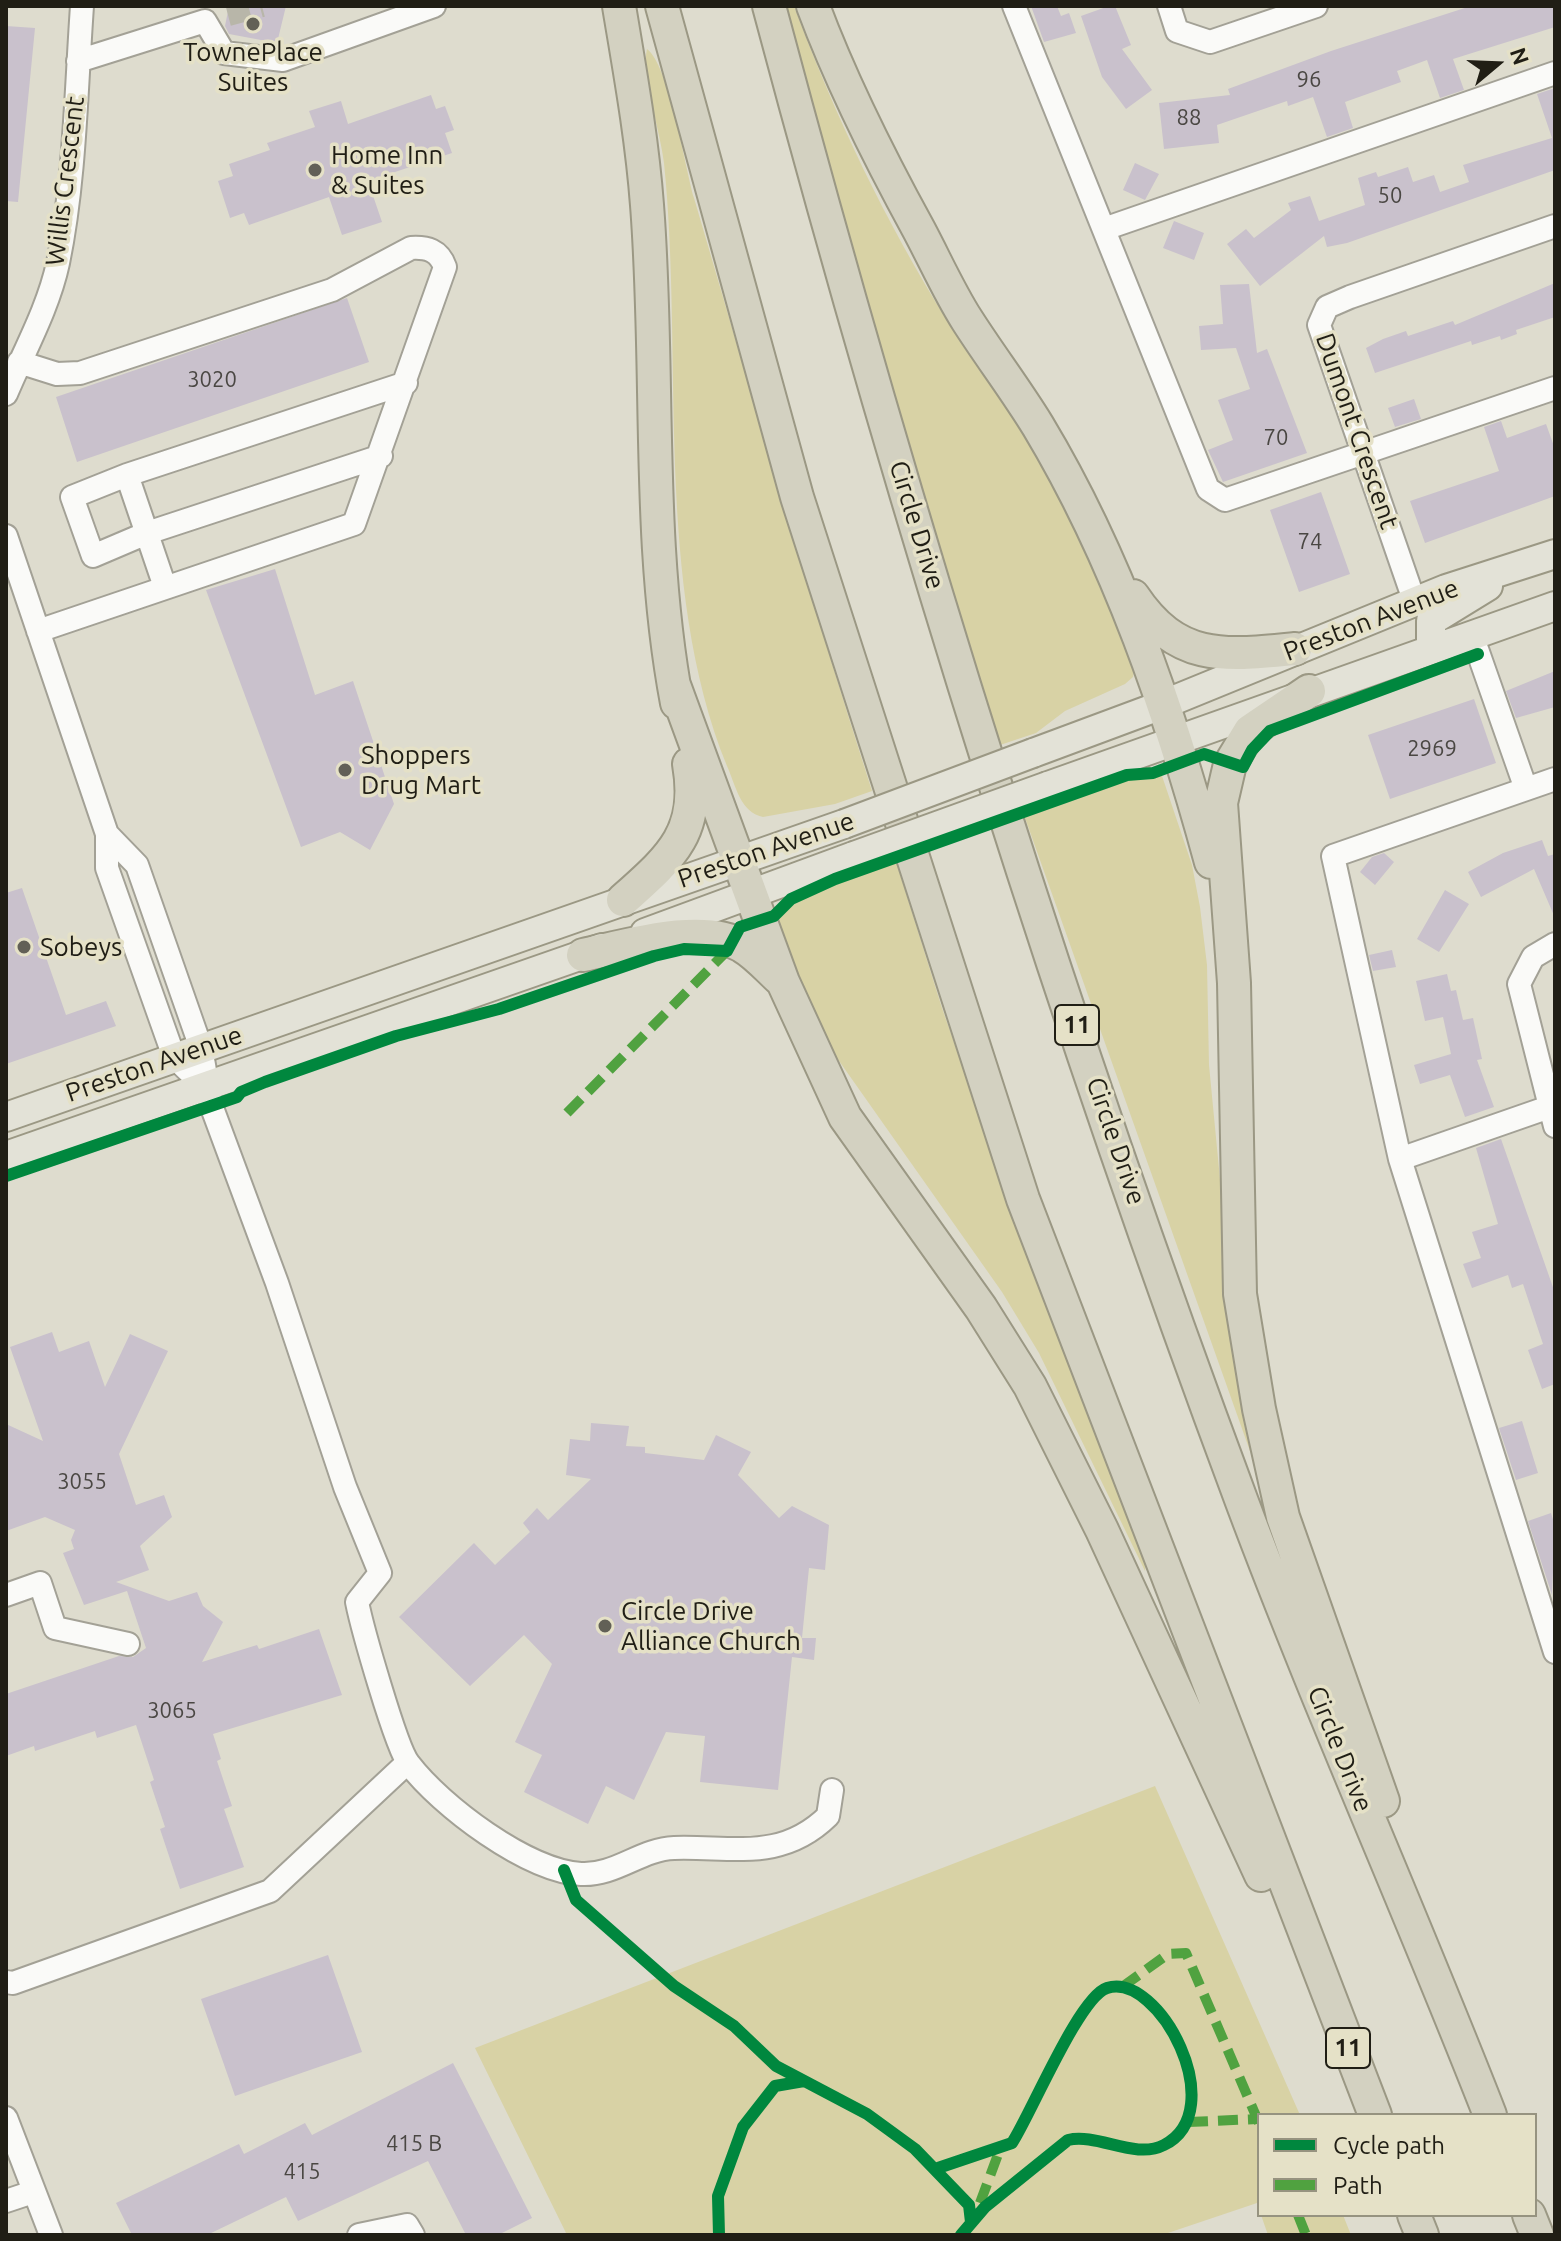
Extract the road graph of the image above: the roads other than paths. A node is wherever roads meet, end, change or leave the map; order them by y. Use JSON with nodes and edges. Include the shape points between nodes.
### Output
{"nodes":[{"id":1,"x":82,"y":6,"type":"edge"},
{"id":2,"x":434,"y":6,"type":"edge"},
{"id":3,"x":619,"y":6,"type":"edge"},
{"id":4,"x":662,"y":6,"type":"edge"},
{"id":5,"x":769,"y":6,"type":"edge"},
{"id":6,"x":813,"y":6,"type":"edge"},
{"id":7,"x":1014,"y":6,"type":"edge"},
{"id":8,"x":1169,"y":6,"type":"edge"},
{"id":9,"x":1316,"y":6,"type":"edge"},
{"id":10,"x":228,"y":15,"type":"tunnel mouth"},
{"id":11,"x":205,"y":21,"type":"junction"},
{"id":12,"x":78,"y":61,"type":"junction"},
{"id":13,"x":1555,"y":73,"type":"edge"},
{"id":14,"x":1555,"y":226,"type":"edge"},
{"id":15,"x":1104,"y":229,"type":"junction"},
{"id":16,"x":19,"y":362,"type":"junction"},
{"id":17,"x":406,"y":383,"type":"junction"},
{"id":18,"x":1555,"y":388,"type":"edge"},
{"id":19,"x":6,"y":394,"type":"edge"},
{"id":20,"x":1363,"y":455,"type":"junction"},
{"id":21,"x":381,"y":456,"type":"junction"},
{"id":22,"x":127,"y":475,"type":"junction"},
{"id":23,"x":147,"y":533,"type":"junction"},
{"id":24,"x":6,"y":536,"type":"edge"},
{"id":25,"x":1098,"y":544,"type":"junction"},
{"id":26,"x":1555,"y":554,"type":"edge"},
{"id":27,"x":1519,"y":566,"type":"junction"},
{"id":28,"x":165,"y":587,"type":"junction"},
{"id":29,"x":1415,"y":603,"type":"junction"},
{"id":30,"x":1555,"y":606,"type":"edge"},
{"id":31,"x":38,"y":631,"type":"junction"},
{"id":32,"x":1472,"y":635,"type":"junction"},
{"id":33,"x":1295,"y":649,"type":"junction"},
{"id":34,"x":1431,"y":649,"type":"junction"},
{"id":35,"x":674,"y":685,"type":"junction"},
{"id":36,"x":1309,"y":691,"type":"junction"},
{"id":37,"x":1162,"y":705,"type":"junction"},
{"id":38,"x":1174,"y":741,"type":"junction"},
{"id":39,"x":1555,"y":779,"type":"edge"},
{"id":40,"x":1526,"y":789,"type":"junction"},
{"id":41,"x":107,"y":834,"type":"junction"},
{"id":42,"x":737,"y":859,"type":"junction"},
{"id":43,"x":750,"y":895,"type":"junction"},
{"id":44,"x":623,"y":900,"type":"junction"},
{"id":45,"x":1555,"y":944,"type":"edge"},
{"id":46,"x":583,"y":955,"type":"junction"},
{"id":47,"x":783,"y":982,"type":"junction"},
{"id":48,"x":1234,"y":983,"type":"junction"},
{"id":49,"x":201,"y":1048,"type":"junction"},
{"id":50,"x":174,"y":1057,"type":"junction"},
{"id":51,"x":205,"y":1087,"type":"junction"},
{"id":52,"x":1553,"y":1113,"type":"edge"},
{"id":53,"x":6,"y":1117,"type":"edge"},
{"id":54,"x":6,"y":1156,"type":"edge"},
{"id":55,"x":1400,"y":1159,"type":"junction"},
{"id":56,"x":6,"y":1595,"type":"edge"},
{"id":57,"x":128,"y":1644,"type":"dead end"},
{"id":58,"x":1555,"y":1652,"type":"edge"},
{"id":59,"x":407,"y":1763,"type":"junction"},
{"id":60,"x":832,"y":1790,"type":"dead end"},
{"id":61,"x":1322,"y":1981,"type":"junction"},
{"id":62,"x":6,"y":1982,"type":"edge"},
{"id":63,"x":1453,"y":2021,"type":"junction"},
{"id":64,"x":1374,"y":2113,"type":"edge"},
{"id":65,"x":1489,"y":2113,"type":"edge"},
{"id":66,"x":6,"y":2118,"type":"edge"},
{"id":67,"x":33,"y":2192,"type":"junction"},
{"id":68,"x":6,"y":2201,"type":"edge"},
{"id":69,"x":51,"y":2235,"type":"edge"},
{"id":70,"x":359,"y":2235,"type":"edge"},
{"id":71,"x":413,"y":2235,"type":"edge"}],
"edges":[{"from":1,"to":12,"type":"street","name":"Willis Crescent"},
{"from":2,"to":11,"type":"street","via":[[283,60],[224,53]]},
{"from":3,"to":35,"type":"highway","via":[[648,206],[660,585]]},
{"from":4,"to":61,"type":"highway","number":"11","via":[[797,497],[1023,1199]]},
{"from":5,"to":63,"type":"highway","name":"Circle Drive","number":"11","via":[[837,257],[986,752],[1122,1163],[1242,1501]]},
{"from":6,"to":25,"type":"highway","via":[[872,145],[965,317],[1038,427]]},
{"from":7,"to":15,"type":"street"},
{"from":8,"to":9,"type":"street","via":[[1177,31],[1210,42]]},
{"from":10,"to":11,"type":"street"},
{"from":11,"to":12,"type":"street"},
{"from":12,"to":16,"type":"street","name":"Willis Crescent","via":[[58,263]]},
{"from":13,"to":15,"type":"street"},
{"from":14,"to":20,"type":"street","name":"Dumont Crescent","via":[[1327,307],[1319,325]]},
{"from":15,"to":20,"type":"street","via":[[1208,489],[1225,500]]},
{"from":16,"to":17,"type":"street","via":[[57,374],[80,373],[332,290],[411,248],[426,247],[445,267]]},
{"from":16,"to":19,"type":"street","name":"Willis Crescent"},
{"from":17,"to":21,"type":"street"},
{"from":17,"to":22,"type":"street"},
{"from":18,"to":20,"type":"street"},
{"from":20,"to":29,"type":"street","name":"Dumont Crescent"},
{"from":21,"to":23,"type":"street"},
{"from":21,"to":28,"type":"street","via":[[354,524]]},
{"from":22,"to":23,"type":"street"},
{"from":22,"to":23,"type":"street","via":[[72,497],[93,556]]},
{"from":23,"to":28,"type":"street"},
{"from":24,"to":31,"type":"street"},
{"from":25,"to":33,"type":"highway","via":[[1147,617],[1182,643],[1231,656]]},
{"from":25,"to":37,"type":"highway"},
{"from":26,"to":27,"type":"main road","name":"Preston Avenue"},
{"from":27,"to":29,"type":"main road","name":"Preston Avenue"},
{"from":27,"to":34,"type":"main road","name":"Preston Avenue","via":[[1431,621]]},
{"from":28,"to":31,"type":"street"},
{"from":29,"to":33,"type":"main road","name":"Preston Avenue"},
{"from":30,"to":32,"type":"main road","name":"Preston Avenue"},
{"from":31,"to":41,"type":"street"},
{"from":32,"to":34,"type":"main road","name":"Preston Avenue"},
{"from":32,"to":40,"type":"street"},
{"from":33,"to":37,"type":"main road","name":"Preston Avenue"},
{"from":34,"to":36,"type":"main road","name":"Preston Avenue"},
{"from":35,"to":42,"type":"highway"},
{"from":35,"to":44,"type":"highway","via":[[690,770],[689,826],[673,852]]},
{"from":36,"to":38,"type":"main road","name":"Preston Avenue"},
{"from":36,"to":48,"type":"highway","via":[[1250,731],[1228,772],[1221,803]]},
{"from":37,"to":38,"type":"highway"},
{"from":37,"to":42,"type":"main road","name":"Preston Avenue","bridge":true},
{"from":38,"to":43,"type":"main road","name":"Preston Avenue","bridge":true},
{"from":38,"to":48,"type":"highway","via":[[1211,864]]},
{"from":39,"to":40,"type":"street"},
{"from":40,"to":55,"type":"street","via":[[1333,856]]},
{"from":41,"to":49,"type":"street","via":[[137,865]]},
{"from":41,"to":50,"type":"street","via":[[107,868]]},
{"from":42,"to":43,"type":"highway"},
{"from":42,"to":44,"type":"main road","name":"Preston Avenue"},
{"from":43,"to":46,"type":"main road","name":"Preston Avenue"},
{"from":43,"to":47,"type":"highway"},
{"from":44,"to":49,"type":"main road","name":"Preston Avenue"},
{"from":45,"to":52,"type":"street","via":[[1533,957],[1519,984]]},
{"from":46,"to":47,"type":"highway","via":[[656,940],[723,938],[747,949]]},
{"from":46,"to":51,"type":"main road","name":"Preston Avenue"},
{"from":47,"to":61,"type":"highway","via":[[845,1117],[1030,1386],[1178,1690],[1284,1926]]},
{"from":48,"to":63,"type":"highway","via":[[1240,1294],[1259,1409],[1283,1517],[1435,1939]]},
{"from":49,"to":50,"type":"main road","name":"Preston Avenue"},
{"from":49,"to":51,"type":"street"},
{"from":50,"to":51,"type":"street"},
{"from":50,"to":53,"type":"main road","name":"Preston Avenue"},
{"from":51,"to":54,"type":"main road","name":"Preston Avenue"},
{"from":51,"to":59,"type":"street","via":[[341,1477],[380,1573],[357,1602]]},
{"from":52,"to":55,"type":"street"},
{"from":55,"to":58,"type":"street"},
{"from":56,"to":57,"type":"street","via":[[40,1583],[55,1628]]},
{"from":59,"to":60,"type":"street","via":[[503,1845],[580,1874],[612,1870],[659,1849],[734,1851],[799,1841],[828,1816]]},
{"from":59,"to":62,"type":"street","via":[[270,1891]]},
{"from":61,"to":64,"type":"highway","number":"11"},
{"from":63,"to":65,"type":"highway","name":"Circle Drive","number":"11"},
{"from":66,"to":67,"type":"street"},
{"from":67,"to":68,"type":"street"},
{"from":67,"to":69,"type":"street"},
{"from":70,"to":71,"type":"street","via":[[407,2225]]}]}
